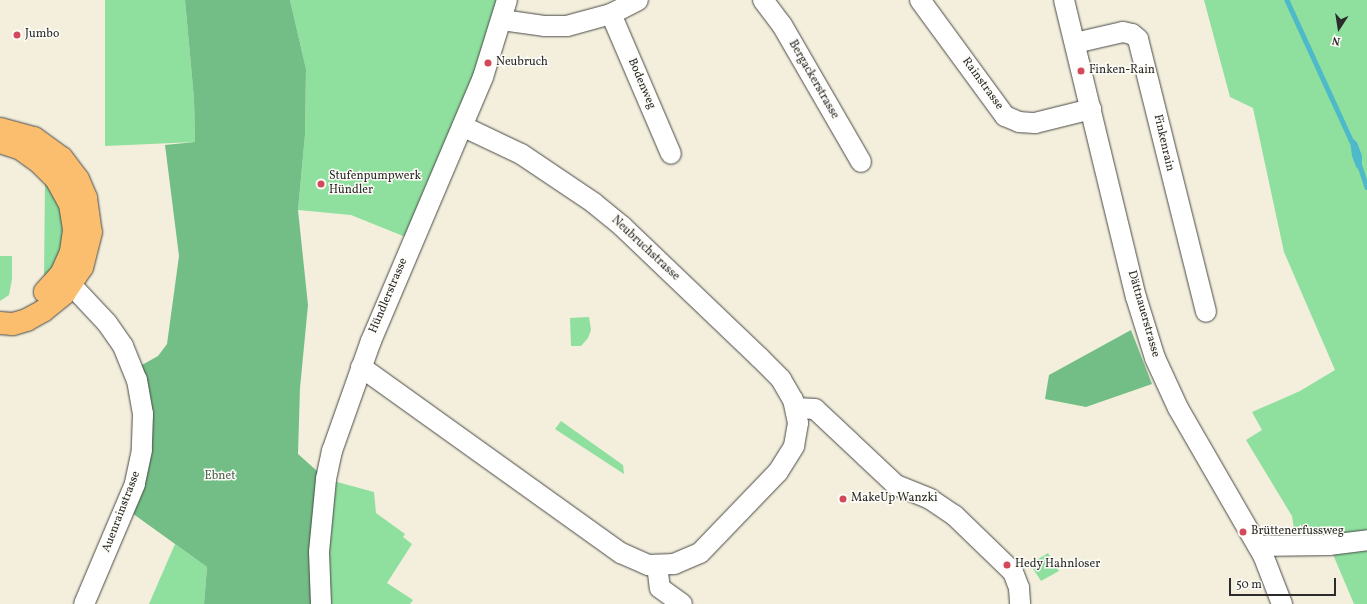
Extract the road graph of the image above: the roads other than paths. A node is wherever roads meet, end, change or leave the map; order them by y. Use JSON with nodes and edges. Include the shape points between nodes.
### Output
{"nodes":[{"id":1,"x":507,"y":0,"type":"edge"},
{"id":2,"x":638,"y":0,"type":"edge"},
{"id":3,"x":762,"y":0,"type":"edge"},
{"id":4,"x":920,"y":0,"type":"edge"},
{"id":5,"x":1064,"y":0,"type":"edge"},
{"id":6,"x":611,"y":14,"type":"junction"},
{"id":7,"x":502,"y":20,"type":"junction"},
{"id":8,"x":1074,"y":43,"type":"junction"},
{"id":9,"x":1091,"y":109,"type":"junction"},
{"id":10,"x":462,"y":126,"type":"junction"},
{"id":11,"x":0,"y":129,"type":"edge"},
{"id":12,"x":0,"y":142,"type":"edge"},
{"id":13,"x":671,"y":154,"type":"dead end"},
{"id":14,"x":860,"y":162,"type":"dead end"},
{"id":15,"x":66,"y":279,"type":"junction"},
{"id":16,"x":1206,"y":312,"type":"dead end"},
{"id":17,"x":0,"y":321,"type":"edge"},
{"id":18,"x":361,"y":367,"type":"junction"},
{"id":19,"x":796,"y":408,"type":"junction"},
{"id":20,"x":1367,"y":540,"type":"edge"},
{"id":21,"x":1258,"y":546,"type":"junction"},
{"id":22,"x":657,"y":565,"type":"junction"},
{"id":23,"x":84,"y":604,"type":"edge"},
{"id":24,"x":321,"y":604,"type":"edge"},
{"id":25,"x":682,"y":604,"type":"edge"},
{"id":26,"x":1020,"y":604,"type":"edge"},
{"id":27,"x":1282,"y":604,"type":"edge"}],
"edges":[{"from":1,"to":7,"type":"street","name":"Hündlerstrasse"},
{"from":2,"to":6,"type":"street"},
{"from":3,"to":14,"type":"street","name":"Bergackerstrasse","via":[[782,25]]},
{"from":4,"to":9,"type":"street","name":"Rainstrasse","via":[[1005,116],[1019,122],[1035,123]]},
{"from":5,"to":8,"type":"street","name":"Dättnauerstrasse"},
{"from":6,"to":7,"type":"street","via":[[568,26],[544,26]]},
{"from":6,"to":13,"type":"street","name":"Bodenweg"},
{"from":7,"to":10,"type":"street","name":"Hündlerstrasse","via":[[488,63]]},
{"from":8,"to":9,"type":"street","name":"Dättnauerstrasse"},
{"from":8,"to":16,"type":"street","name":"Finkenrain","via":[[1123,32],[1138,39]]},
{"from":9,"to":21,"type":"street","name":"Dättnauerstrasse","via":[[1136,297],[1159,368],[1187,424]]},
{"from":10,"to":18,"type":"street","name":"Hündlerstrasse"},
{"from":10,"to":19,"type":"street","name":"Neubruchstrasse","via":[[534,163],[622,226],[775,373],[788,389]]},
{"from":11,"to":15,"type":"main road","via":[[34,138],[54,150],[69,166],[82,187],[91,232],[86,256]]},
{"from":12,"to":15,"type":"main road","via":[[21,149],[40,163],[56,179],[70,204],[74,221],[73,241]]},
{"from":15,"to":17,"type":"main road","via":[[56,302],[38,315],[16,323]]},
{"from":15,"to":23,"type":"street","name":"Auenrainstrasse","via":[[108,323],[123,346],[139,390],[144,427],[142,450],[134,484]]},
{"from":18,"to":22,"type":"street","name":"Neubruchstrasse","via":[[622,553],[640,563]]},
{"from":18,"to":24,"type":"street","name":"Hündlerstrasse","via":[[328,470],[318,559]]},
{"from":19,"to":22,"type":"street","name":"Neubruchstrasse","via":[[796,438],[787,460],[778,472],[700,553],[684,562]]},
{"from":19,"to":26,"type":"street","via":[[814,409],[888,479],[907,491],[942,505],[1007,565],[1017,579]]},
{"from":20,"to":21,"type":"street","via":[[1318,546]]},
{"from":21,"to":27,"type":"street","name":"Dättnauerstrasse"},
{"from":22,"to":25,"type":"street","via":[[660,588]]}]}
